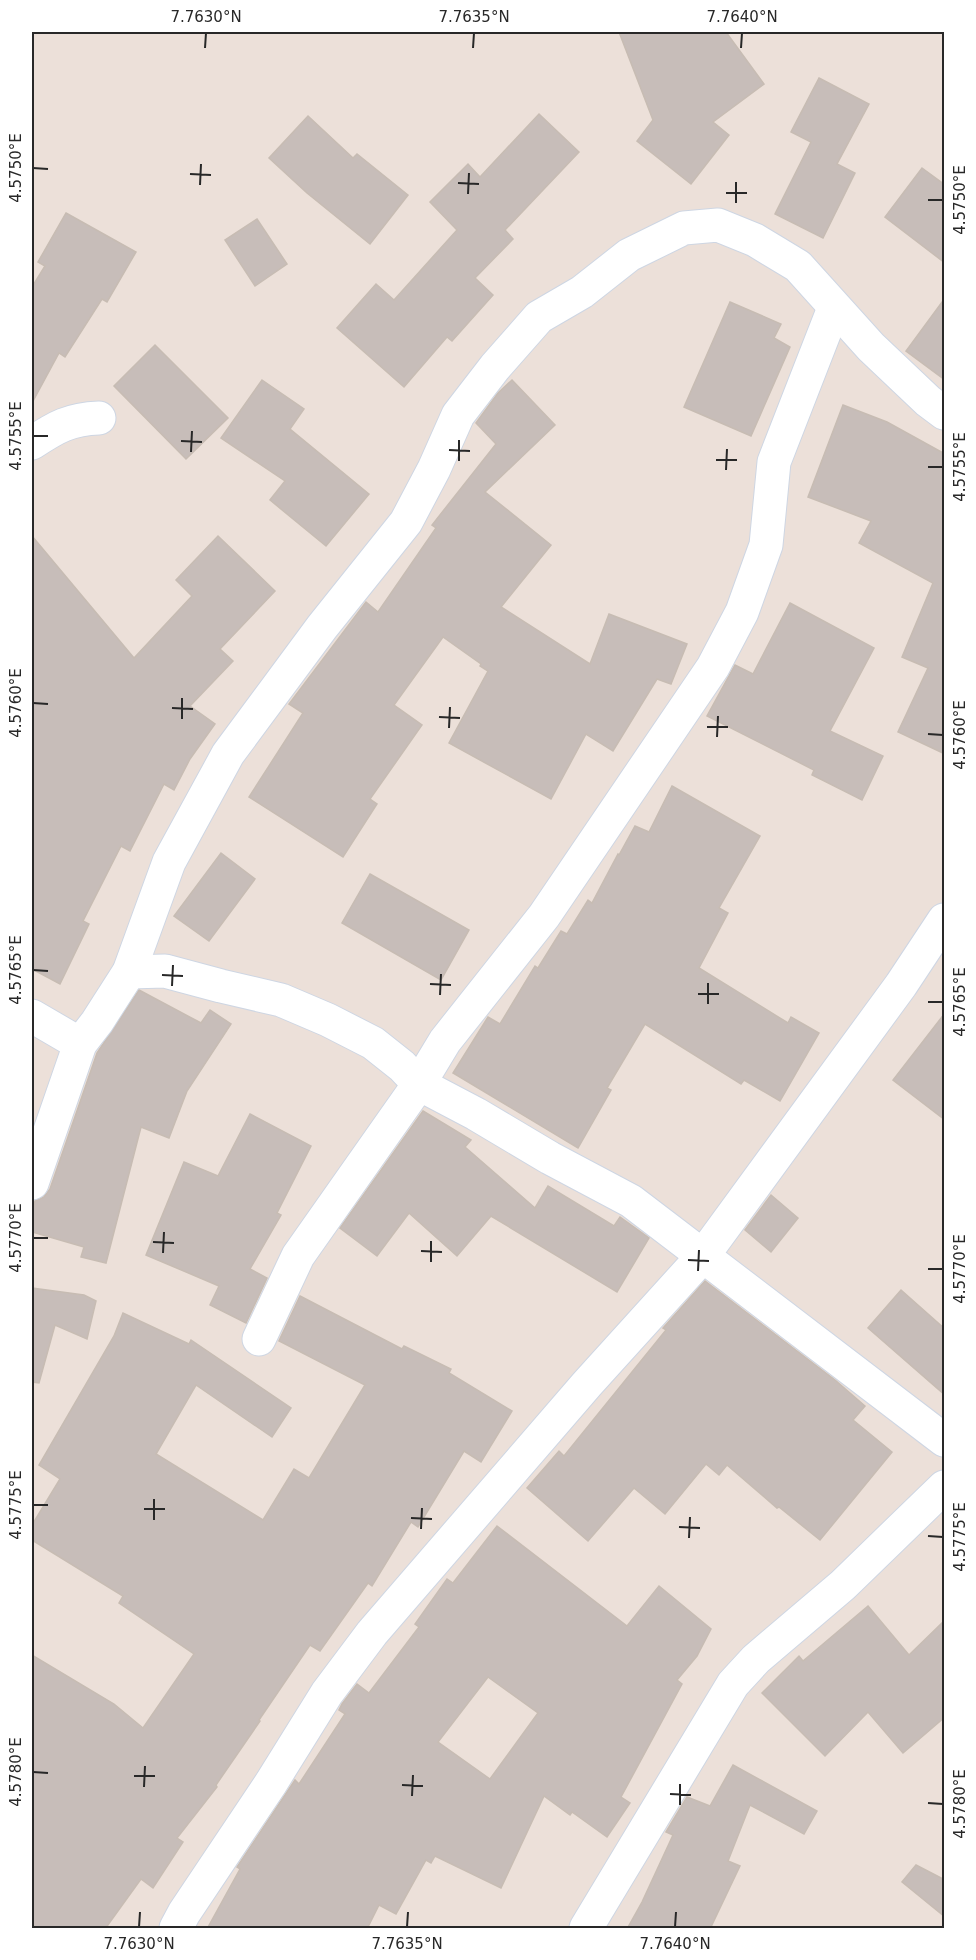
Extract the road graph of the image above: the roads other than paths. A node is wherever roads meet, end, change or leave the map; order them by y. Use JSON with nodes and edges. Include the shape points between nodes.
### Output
{"nodes":[{"id":1,"x":834,"y":308,"type":"junction"},
{"id":2,"x":945,"y":413,"type":"edge"},
{"id":3,"x":99,"y":418,"type":"dead end"},
{"id":4,"x":32,"y":443,"type":"edge"},
{"id":5,"x":945,"y":921,"type":"edge"},
{"id":6,"x":144,"y":936,"type":"junction"},
{"id":7,"x":165,"y":971,"type":"junction"},
{"id":8,"x":129,"y":972,"type":"junction"},
{"id":9,"x":32,"y":1016,"type":"edge"},
{"id":10,"x":80,"y":1044,"type":"junction"},
{"id":11,"x":419,"y":1084,"type":"junction"},
{"id":12,"x":32,"y":1183,"type":"edge"},
{"id":13,"x":702,"y":1257,"type":"junction"},
{"id":14,"x":259,"y":1338,"type":"dead end"},
{"id":15,"x":945,"y":1440,"type":"edge"},
{"id":16,"x":945,"y":1487,"type":"edge"},
{"id":17,"x":176,"y":1929,"type":"edge"},
{"id":18,"x":586,"y":1929,"type":"edge"}],
"edges":[{"from":1,"to":2,"type":"street"},
{"from":1,"to":6,"type":"street","via":[[798,266],[755,240],[718,225],[684,228],[629,255],[582,292],[539,316],[458,415],[406,522],[228,754],[169,862]]},
{"from":1,"to":11,"type":"street","via":[[774,462],[766,545],[742,612],[713,667],[544,916],[445,1041]]},
{"from":3,"to":4,"type":"street","via":[[79,419]]},
{"from":5,"to":13,"type":"street"},
{"from":6,"to":7,"type":"street"},
{"from":6,"to":8,"type":"street"},
{"from":7,"to":8,"type":"street"},
{"from":7,"to":11,"type":"street","via":[[281,1000],[328,1020],[373,1043]]},
{"from":8,"to":10,"type":"street"},
{"from":9,"to":10,"type":"street"},
{"from":10,"to":12,"type":"street"},
{"from":11,"to":13,"type":"street","via":[[631,1201]]},
{"from":11,"to":14,"type":"street","via":[[298,1257]]},
{"from":13,"to":15,"type":"street"},
{"from":13,"to":17,"type":"street","via":[[372,1633],[327,1693]]},
{"from":16,"to":18,"type":"street","via":[[733,1684]]}]}
